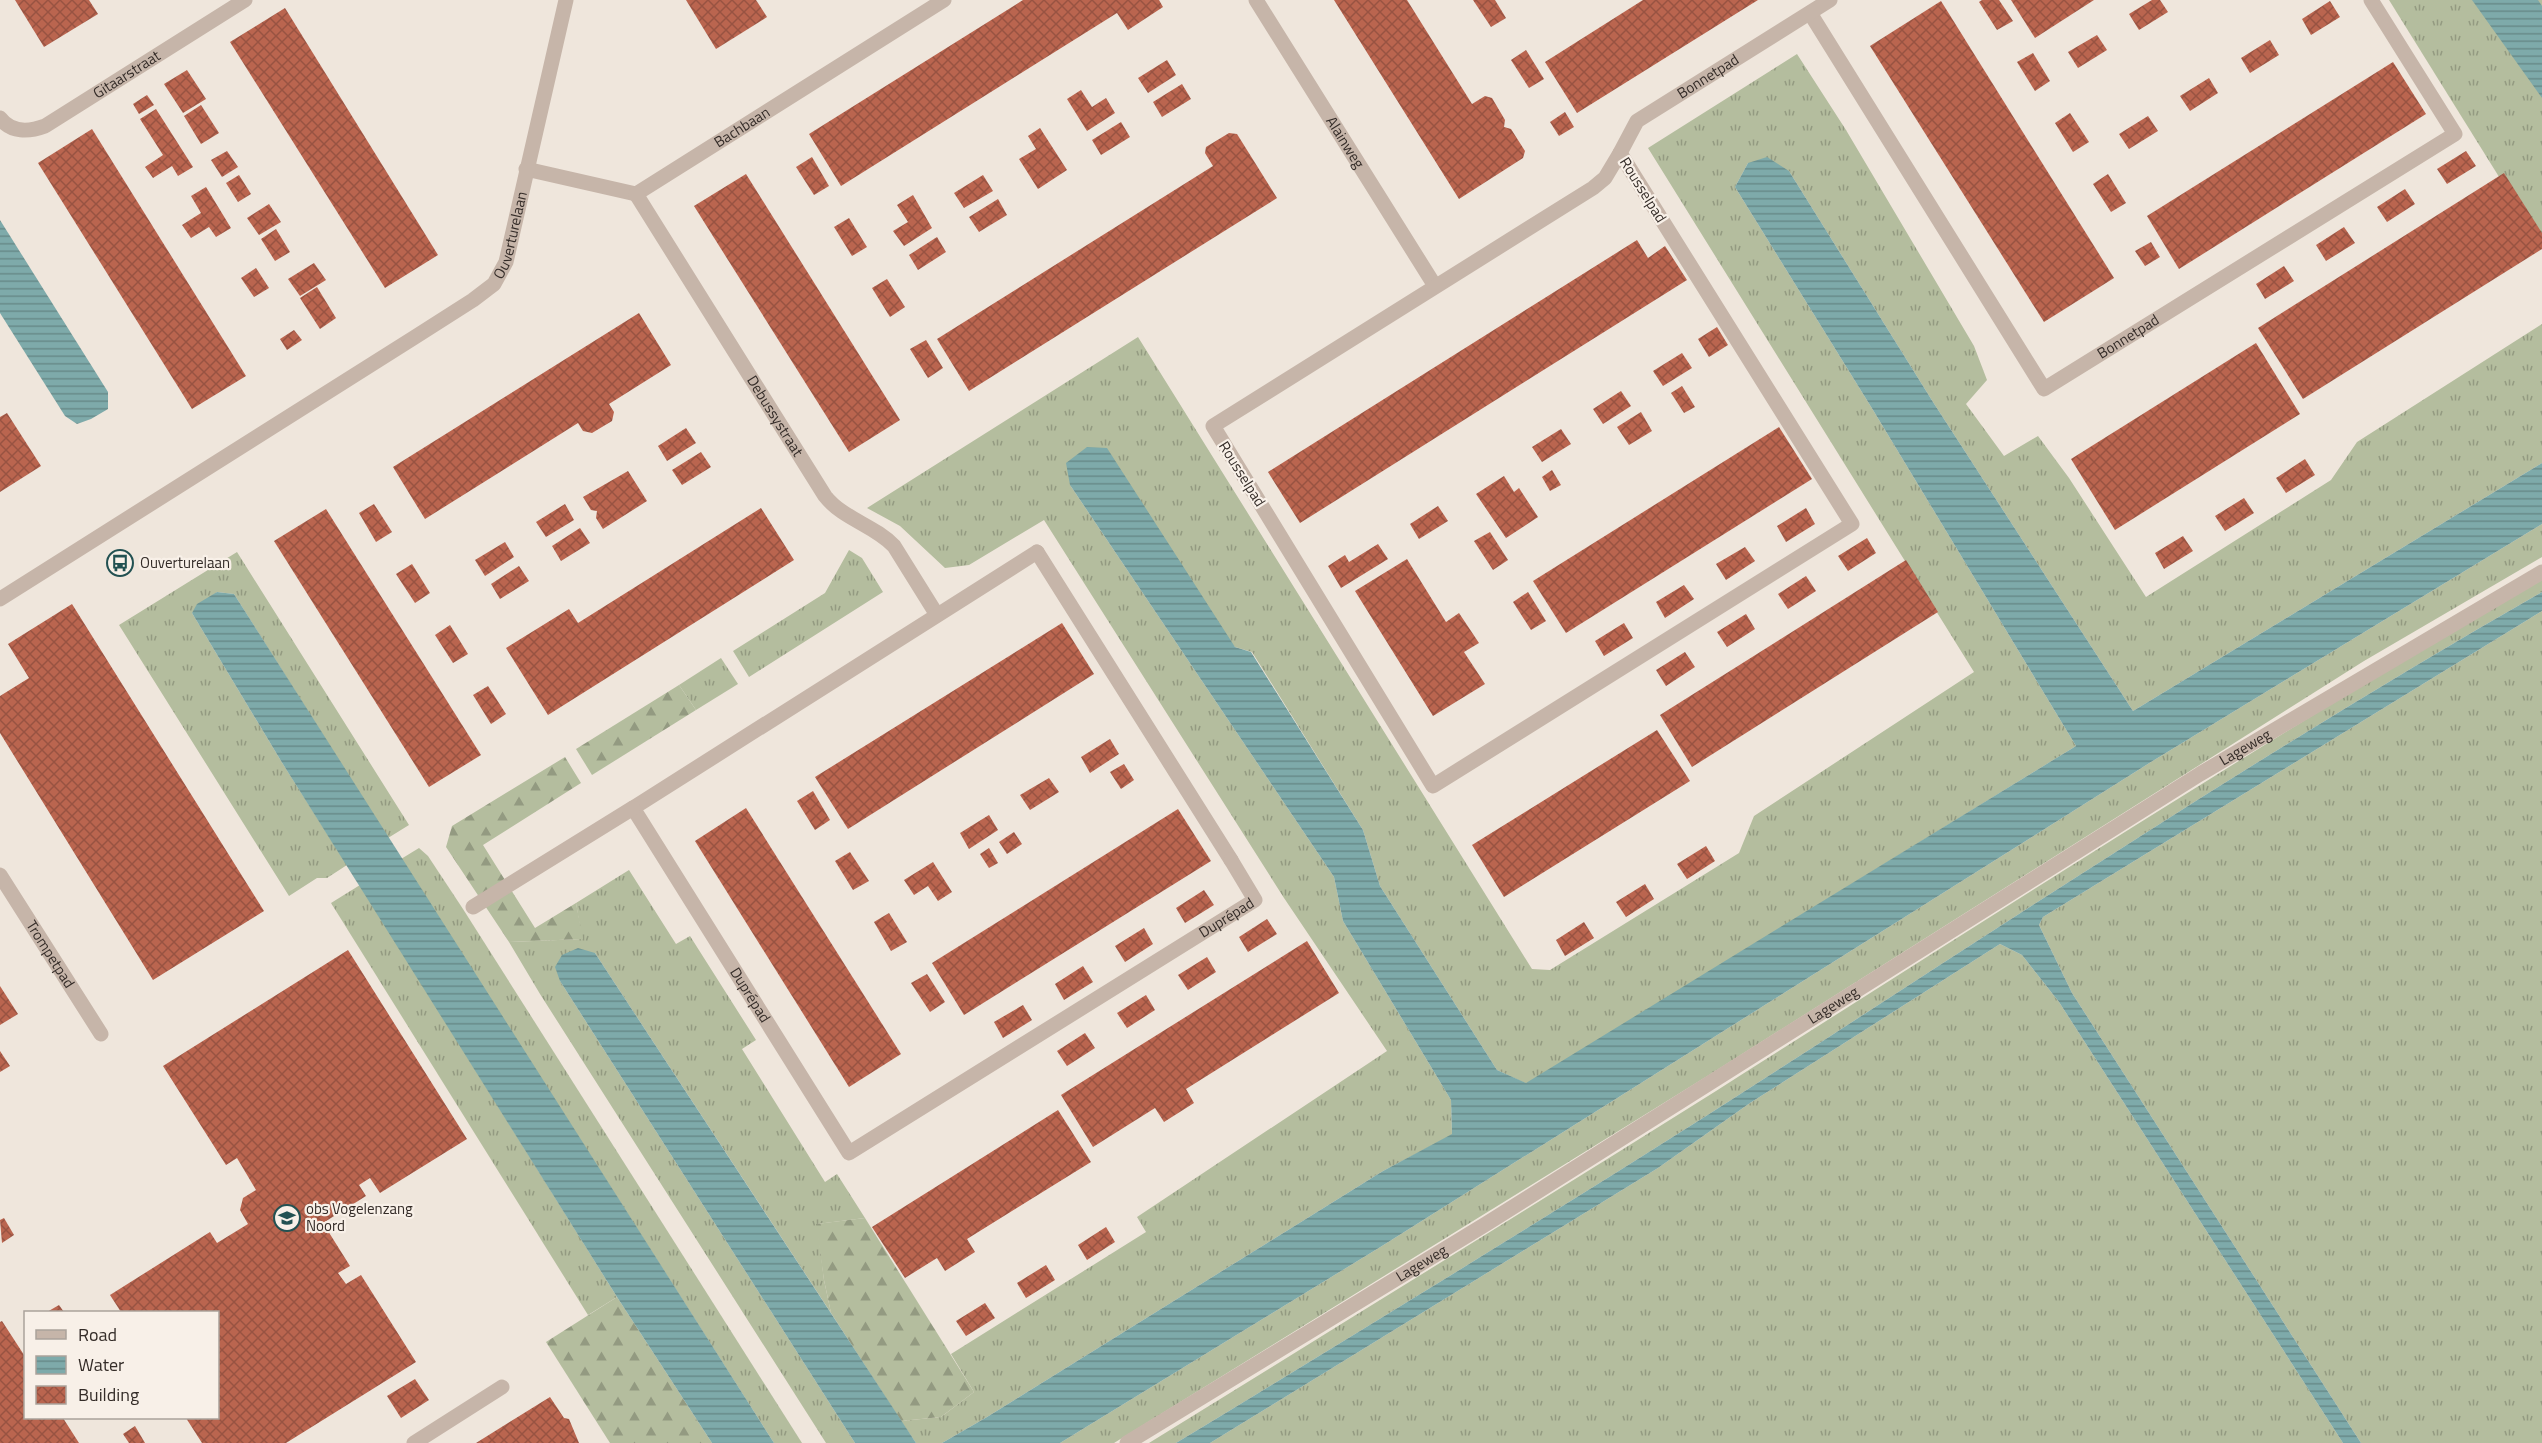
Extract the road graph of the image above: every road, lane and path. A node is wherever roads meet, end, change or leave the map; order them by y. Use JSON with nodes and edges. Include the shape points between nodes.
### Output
{"nodes":[{"id":1,"x":246,"y":0,"type":"edge"},
{"id":2,"x":566,"y":0,"type":"edge"},
{"id":3,"x":944,"y":0,"type":"edge"},
{"id":4,"x":1256,"y":0,"type":"edge"},
{"id":5,"x":1830,"y":0,"type":"edge"},
{"id":6,"x":2371,"y":0,"type":"edge"},
{"id":7,"x":1810,"y":13,"type":"junction"},
{"id":8,"x":1,"y":120,"type":"edge"},
{"id":9,"x":1620,"y":153,"type":"junction"},
{"id":10,"x":526,"y":170,"type":"junction"},
{"id":11,"x":636,"y":194,"type":"junction"},
{"id":12,"x":1435,"y":286,"type":"junction"},
{"id":13,"x":2542,"y":572,"type":"edge"},
{"id":14,"x":0,"y":599,"type":"edge"},
{"id":15,"x":937,"y":615,"type":"junction"},
{"id":16,"x":633,"y":808,"type":"junction"},
{"id":17,"x":0,"y":875,"type":"edge"},
{"id":18,"x":473,"y":907,"type":"dead end"},
{"id":19,"x":101,"y":1034,"type":"dead end"},
{"id":20,"x":502,"y":1387,"type":"dead end"},
{"id":21,"x":414,"y":1443,"type":"edge"},
{"id":22,"x":1127,"y":1443,"type":"edge"}],
"edges":[{"from":1,"to":8,"type":"street","name":"Gitaarstraat","via":[[45,126],[24,131]]},
{"from":2,"to":10,"type":"street","name":"Ouverturelaan"},
{"from":3,"to":11,"type":"street","name":"Bachbaan"},
{"from":4,"to":12,"type":"street","name":"Alainweg"},
{"from":5,"to":7,"type":"street","name":"Bonnetpad"},
{"from":6,"to":7,"type":"street","name":"Bonnetpad","via":[[2455,134],[2044,389]]},
{"from":7,"to":9,"type":"street","name":"Bonnetpad","via":[[1637,121]]},
{"from":9,"to":12,"type":"street","name":"Rousselpad","via":[[1605,178],[1593,188]]},
{"from":9,"to":12,"type":"street","name":"Rousselpad","via":[[1852,524],[1433,786],[1213,426]]},
{"from":10,"to":11,"type":"street"},
{"from":10,"to":14,"type":"street","name":"Ouverturelaan","via":[[506,261],[494,284]]},
{"from":11,"to":15,"type":"street","name":"Debussystraat","via":[[825,496],[886,538]]},
{"from":13,"to":22,"type":"street","name":"Lageweg","via":[[2200,774],[1486,1224]]},
{"from":15,"to":16,"type":"street","name":"Duprépad"},
{"from":15,"to":16,"type":"street","name":"Duprépad","via":[[1037,552],[1255,900],[849,1153]]},
{"from":16,"to":18,"type":"street","name":"Duprépad"},
{"from":17,"to":19,"type":"street","name":"Trompetpad"},
{"from":20,"to":21,"type":"street"}]}
